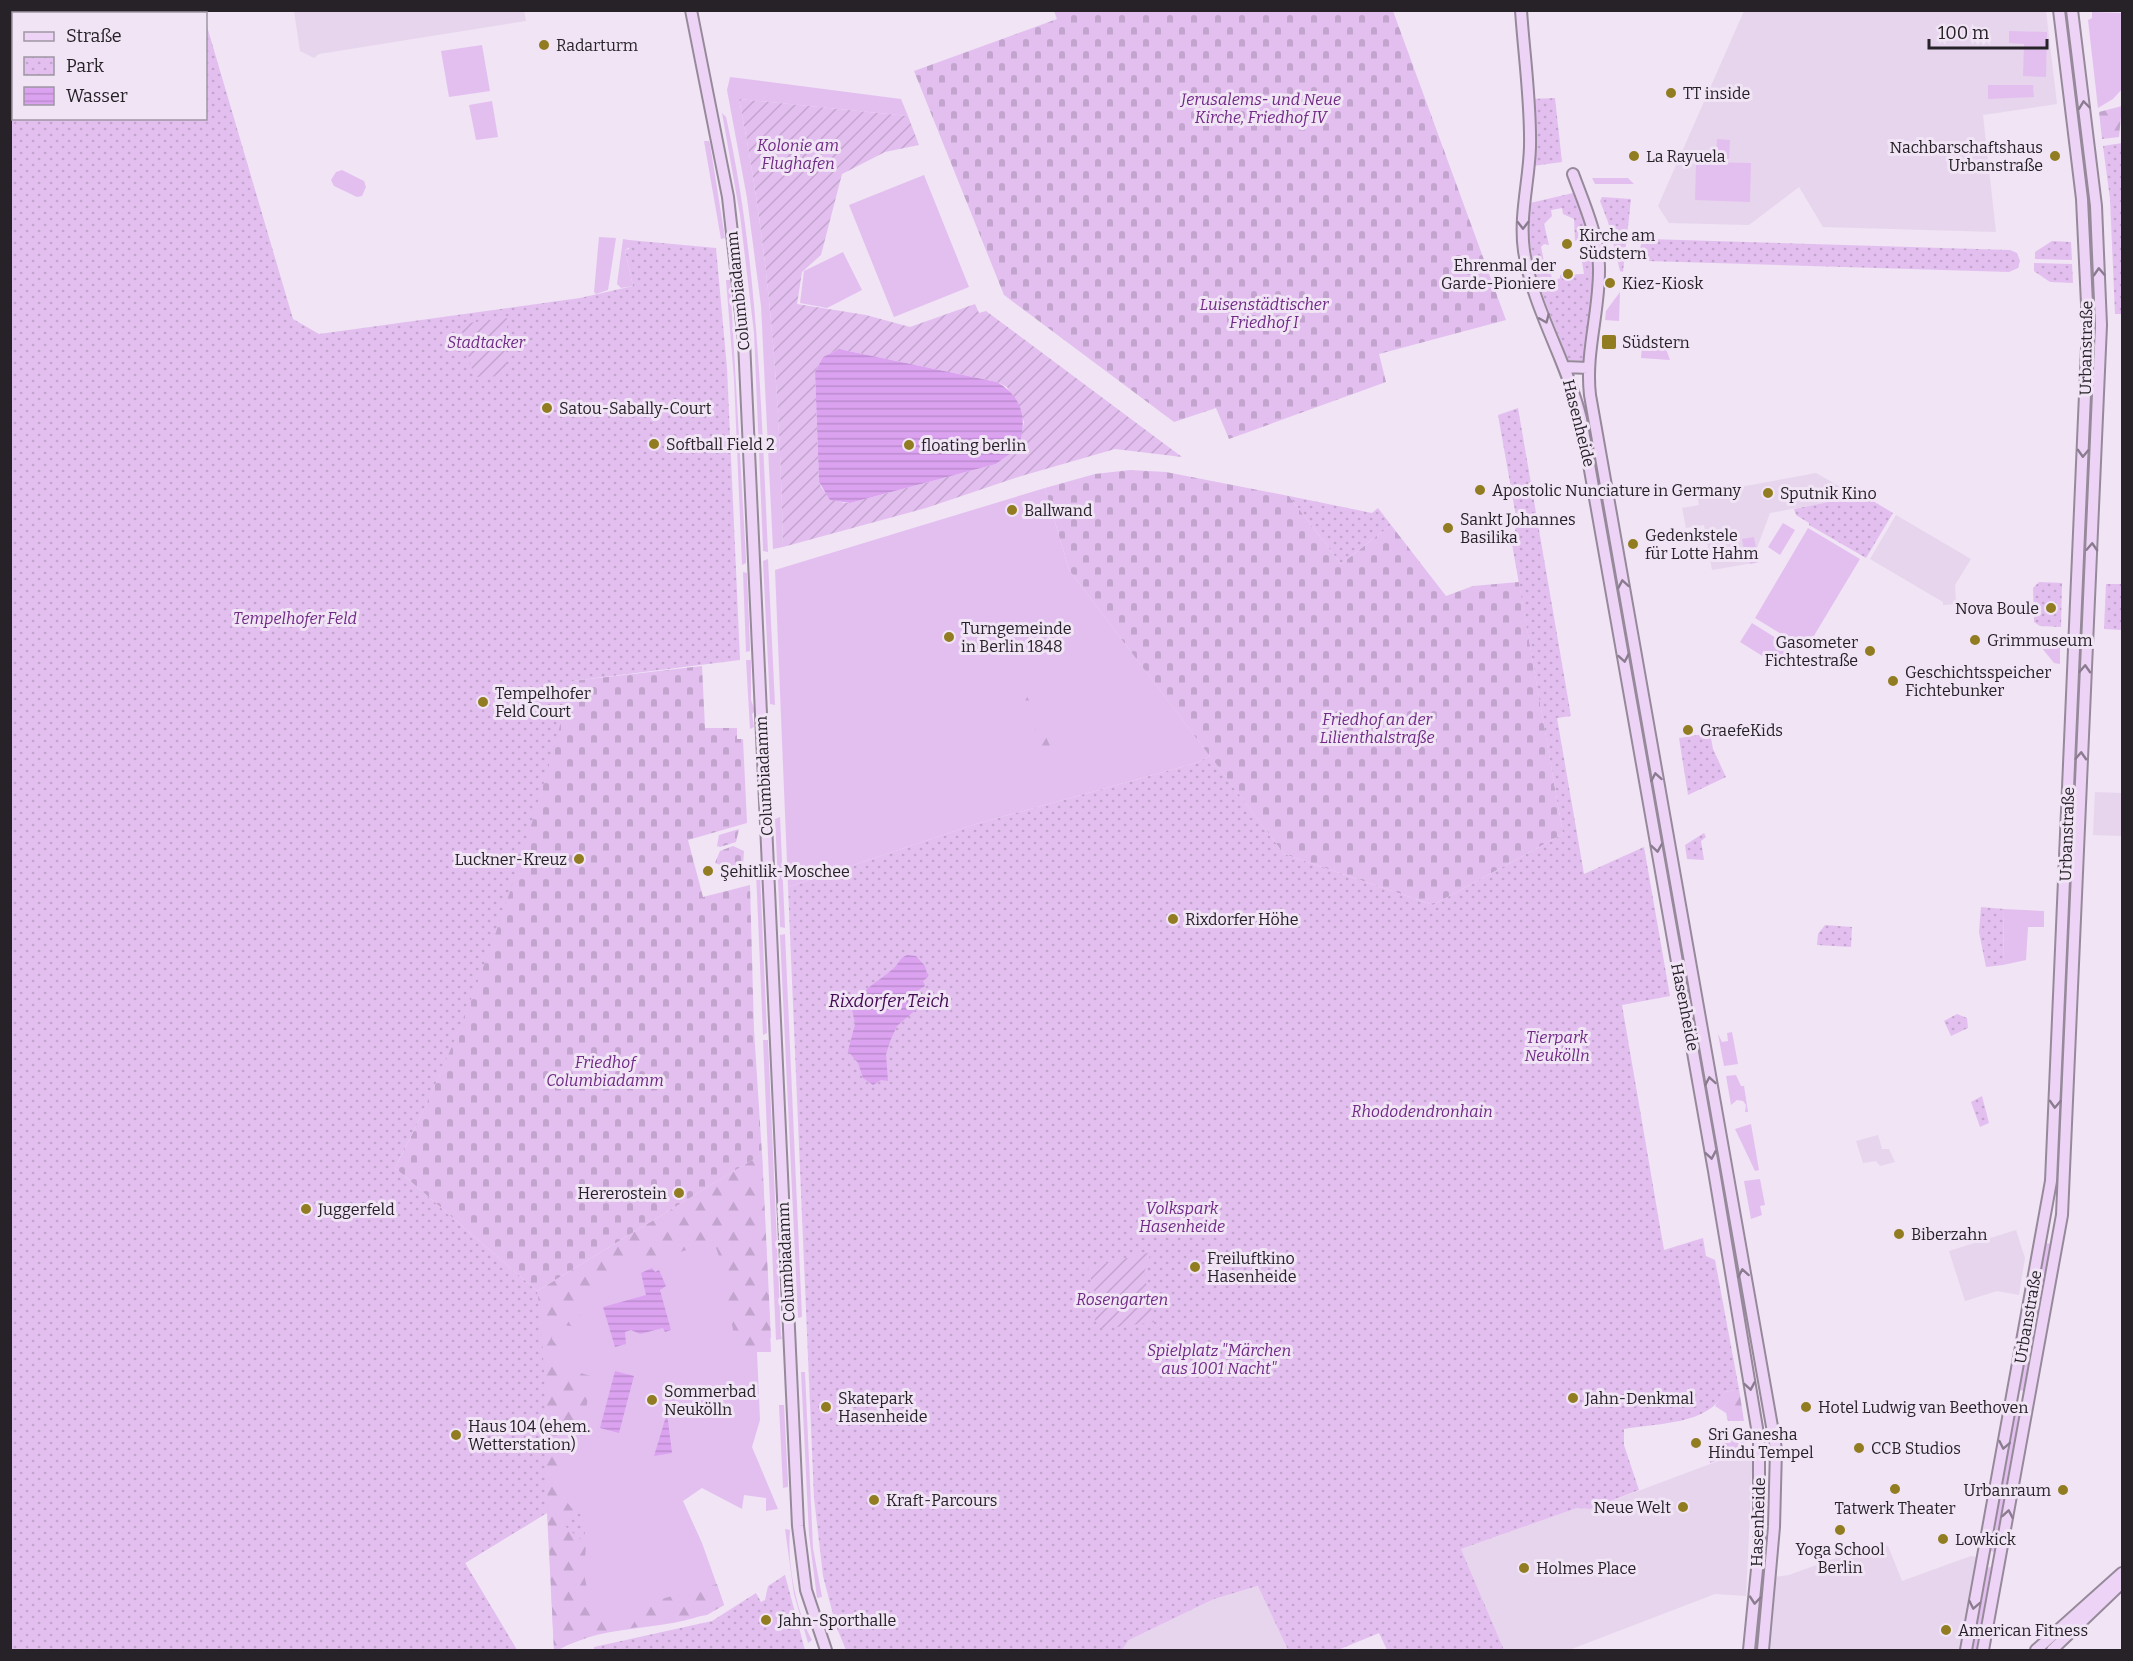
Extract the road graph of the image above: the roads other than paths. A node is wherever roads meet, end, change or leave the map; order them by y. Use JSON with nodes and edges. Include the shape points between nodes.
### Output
{"nodes":[{"id":1,"x":691,"y":10,"type":"edge"},
{"id":2,"x":1521,"y":10,"type":"edge"},
{"id":3,"x":2059,"y":10,"type":"edge"},
{"id":4,"x":2072,"y":10,"type":"edge"},
{"id":5,"x":1574,"y":174,"type":"dead end"},
{"id":6,"x":1565,"y":367,"type":"junction"},
{"id":7,"x":1589,"y":368,"type":"junction"},
{"id":8,"x":1590,"y":395,"type":"junction"},
{"id":9,"x":1575,"y":398,"type":"junction"},
{"id":10,"x":1681,"y":915,"type":"junction"},
{"id":11,"x":1668,"y":917,"type":"junction"},
{"id":12,"x":2043,"y":1236,"type":"junction"},
{"id":13,"x":2058,"y":1239,"type":"junction"},
{"id":14,"x":1753,"y":1331,"type":"junction"},
{"id":15,"x":1741,"y":1333,"type":"junction"},
{"id":16,"x":2013,"y":1403,"type":"junction"},
{"id":17,"x":2027,"y":1405,"type":"junction"},
{"id":18,"x":1759,"y":1478,"type":"junction"},
{"id":19,"x":1776,"y":1489,"type":"junction"},
{"id":20,"x":2122,"y":1573,"type":"edge"},
{"id":21,"x":2122,"y":1583,"type":"edge"},
{"id":22,"x":826,"y":1650,"type":"edge"},
{"id":23,"x":1749,"y":1650,"type":"edge"},
{"id":24,"x":1762,"y":1650,"type":"edge"},
{"id":25,"x":1966,"y":1650,"type":"edge"},
{"id":26,"x":1983,"y":1650,"type":"edge"},
{"id":27,"x":2036,"y":1650,"type":"edge"},
{"id":28,"x":2052,"y":1650,"type":"edge"}],
"edges":[{"from":1,"to":22,"type":"main road","name":"Columbiadamm","via":[[728,197],[744,332],[798,1526],[806,1590]]},
{"from":2,"to":6,"type":"main road","one_way":true,"via":[[1530,147],[1523,239],[1529,279]]},
{"from":3,"to":12,"type":"main road","name":"Urbanstraße","one_way":true,"via":[[2082,199],[2088,325],[2054,1135]]},
{"from":13,"to":4,"type":"main road","name":"Urbanstraße","one_way":true,"via":[[2101,325],[2095,197]]},
{"from":5,"to":7,"type":"main road","via":[[1592,228],[1599,266]]},
{"from":6,"to":7,"type":"main road"},
{"from":6,"to":9,"type":"main road","name":"Hasenheide"},
{"from":7,"to":8,"type":"main road","name":"Hasenheide"},
{"from":8,"to":9,"type":"main road"},
{"from":10,"to":8,"type":"main road","name":"Hasenheide","one_way":true},
{"from":9,"to":11,"type":"main road","name":"Hasenheide","one_way":true},
{"from":10,"to":11,"type":"main road"},
{"from":14,"to":10,"type":"main road","name":"Hasenheide","one_way":true},
{"from":11,"to":15,"type":"main road","name":"Hasenheide","one_way":true},
{"from":12,"to":13,"type":"main road"},
{"from":12,"to":16,"type":"main road","name":"Urbanstraße"},
{"from":13,"to":17,"type":"main road","name":"Urbanstraße"},
{"from":14,"to":15,"type":"main road"},
{"from":14,"to":19,"type":"main road","name":"Hasenheide","via":[[1774,1433]]},
{"from":15,"to":18,"type":"main road","name":"Hasenheide","one_way":true,"via":[[1759,1440]]},
{"from":16,"to":17,"type":"main road"},
{"from":16,"to":25,"type":"main road","name":"Urbanstraße","one_way":true},
{"from":26,"to":17,"type":"main road","name":"Urbanstraße","one_way":true},
{"from":18,"to":19,"type":"main road","via":[[1768,1480]]},
{"from":18,"to":23,"type":"main road","name":"Hasenheide","one_way":true,"via":[[1759,1549]]},
{"from":19,"to":24,"type":"main road","name":"Hasenheide"},
{"from":20,"to":27,"type":"main road"},
{"from":21,"to":28,"type":"main road"}]}
